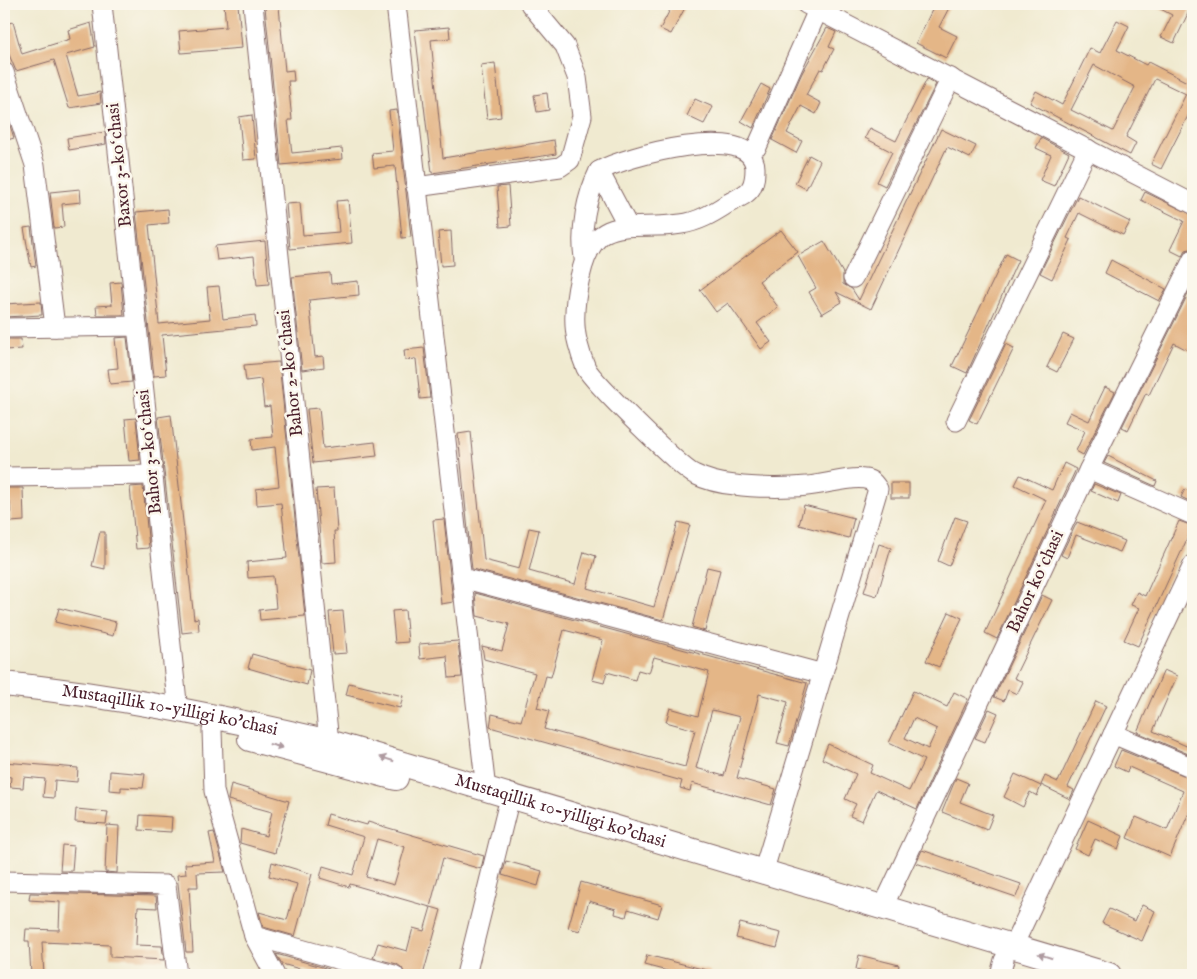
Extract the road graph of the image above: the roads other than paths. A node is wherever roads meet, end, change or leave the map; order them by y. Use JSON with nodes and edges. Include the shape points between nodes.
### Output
{"nodes":[{"id":1,"x":102,"y":4,"type":"edge"},
{"id":2,"x":253,"y":4,"type":"edge"},
{"id":3,"x":396,"y":4,"type":"edge"},
{"id":4,"x":530,"y":4,"type":"edge"},
{"id":5,"x":812,"y":7,"type":"edge"},
{"id":6,"x":4,"y":72,"type":"edge"},
{"id":7,"x":952,"y":78,"type":"junction"},
{"id":8,"x":757,"y":147,"type":"dead end"},
{"id":9,"x":1088,"y":149,"type":"junction"},
{"id":10,"x":599,"y":171,"type":"junction"},
{"id":11,"x":416,"y":187,"type":"junction"},
{"id":12,"x":1193,"y":204,"type":"edge"},
{"id":13,"x":628,"y":226,"type":"junction"},
{"id":14,"x":584,"y":258,"type":"junction"},
{"id":15,"x":1193,"y":259,"type":"edge"},
{"id":16,"x":853,"y":278,"type":"dead end"},
{"id":17,"x":137,"y":326,"type":"junction"},
{"id":18,"x":55,"y":327,"type":"junction"},
{"id":19,"x":4,"y":328,"type":"edge"},
{"id":20,"x":956,"y":421,"type":"dead end"},
{"id":21,"x":1088,"y":469,"type":"junction"},
{"id":22,"x":153,"y":475,"type":"junction"},
{"id":23,"x":4,"y":477,"type":"edge"},
{"id":24,"x":1193,"y":515,"type":"edge"},
{"id":25,"x":1192,"y":570,"type":"edge"},
{"id":26,"x":462,"y":578,"type":"junction"},
{"id":27,"x":823,"y":674,"type":"junction"},
{"id":28,"x":4,"y":684,"type":"edge"},
{"id":29,"x":4,"y":700,"type":"edge"},
{"id":30,"x":178,"y":711,"type":"junction"},
{"id":31,"x":212,"y":730,"type":"junction"},
{"id":32,"x":1113,"y":734,"type":"junction"},
{"id":33,"x":329,"y":742,"type":"junction"},
{"id":34,"x":1193,"y":768,"type":"edge"},
{"id":35,"x":486,"y":790,"type":"junction"},
{"id":36,"x":507,"y":809,"type":"junction"},
{"id":37,"x":763,"y":873,"type":"junction"},
{"id":38,"x":4,"y":881,"type":"edge"},
{"id":39,"x":883,"y":907,"type":"junction"},
{"id":40,"x":254,"y":936,"type":"junction"},
{"id":41,"x":1006,"y":960,"type":"edge"},
{"id":42,"x":177,"y":975,"type":"edge"},
{"id":43,"x":274,"y":975,"type":"edge"},
{"id":44,"x":394,"y":975,"type":"edge"},
{"id":45,"x":466,"y":975,"type":"edge"},
{"id":46,"x":1054,"y":975,"type":"edge"},
{"id":47,"x":1109,"y":975,"type":"edge"}],
"edges":[{"from":1,"to":17,"type":"street","name":"Baxor 3-koʻchasi"},
{"from":2,"to":33,"type":"street","name":"Bahor 2-koʻchasi"},
{"from":3,"to":11,"type":"street"},
{"from":4,"to":11,"type":"street","via":[[565,46],[577,77],[582,116],[570,160],[560,167]]},
{"from":5,"to":7,"type":"street"},
{"from":5,"to":8,"type":"street"},
{"from":6,"to":18,"type":"street","via":[[35,165]]},
{"from":7,"to":9,"type":"street"},
{"from":7,"to":16,"type":"street"},
{"from":9,"to":12,"type":"street"},
{"from":9,"to":20,"type":"street"},
{"from":10,"to":13,"type":"street"},
{"from":10,"to":13,"type":"street","via":[[632,157],[712,144],[732,145],[748,151],[755,161],[751,190],[709,215],[663,227]]},
{"from":10,"to":14,"type":"street","via":[[587,208]]},
{"from":11,"to":26,"type":"street"},
{"from":13,"to":14,"type":"street","via":[[607,231],[593,242]]},
{"from":14,"to":27,"type":"street","via":[[574,316],[578,343],[587,369],[650,436],[693,474],[735,486],[805,486],[864,478],[878,489]]},
{"from":15,"to":21,"type":"street","name":"Bahor koʻchasi"},
{"from":17,"to":18,"type":"street"},
{"from":17,"to":22,"type":"street","name":"Bahor 3-koʻchasi"},
{"from":18,"to":19,"type":"street"},
{"from":21,"to":24,"type":"street"},
{"from":21,"to":39,"type":"street","name":"Bahor koʻchasi"},
{"from":22,"to":23,"type":"street"},
{"from":22,"to":30,"type":"street","name":"Bahor 3-koʻchasi"},
{"from":25,"to":32,"type":"street"},
{"from":26,"to":27,"type":"street"},
{"from":26,"to":35,"type":"street"},
{"from":27,"to":37,"type":"street"},
{"from":28,"to":30,"type":"main road","name":"Mustaqillik 10-yilligi ko'chasi","via":[[103,696]]},
{"from":29,"to":31,"type":"main road","name":"Mustaqillik 10-yilligi ko'chasi","via":[[88,709]]},
{"from":30,"to":33,"type":"main road","name":"Mustaqillik 10-yilligi ko'chasi","via":[[254,724]]},
{"from":31,"to":36,"type":"main road","name":"Mustaqillik 10-yilligi ko'chasi","one_way":true},
{"from":31,"to":40,"type":"street","via":[[214,791]]},
{"from":32,"to":34,"type":"street"},
{"from":32,"to":41,"type":"street"},
{"from":35,"to":33,"type":"main road","name":"Mustaqillik 10-yilligi ko'chasi","one_way":true},
{"from":35,"to":37,"type":"main road","name":"Mustaqillik 10-yilligi ko'chasi"},
{"from":36,"to":41,"type":"main road","name":"Mustaqillik 10-yilligi ko'chasi"},
{"from":36,"to":45,"type":"street"},
{"from":37,"to":39,"type":"main road","name":"Mustaqillik 10-yilligi ko'chasi"},
{"from":38,"to":42,"type":"street","via":[[166,885]]},
{"from":39,"to":41,"type":"main road","name":"Mustaqillik 10-yilligi ko'chasi"},
{"from":40,"to":43,"type":"street"},
{"from":40,"to":44,"type":"street"},
{"from":41,"to":46,"type":"main road","name":"Mustaqillik 10-yilligi ko'chasi"},
{"from":47,"to":41,"type":"main road","name":"Mustaqillik 10-yilligi ko'chasi","one_way":true}]}
